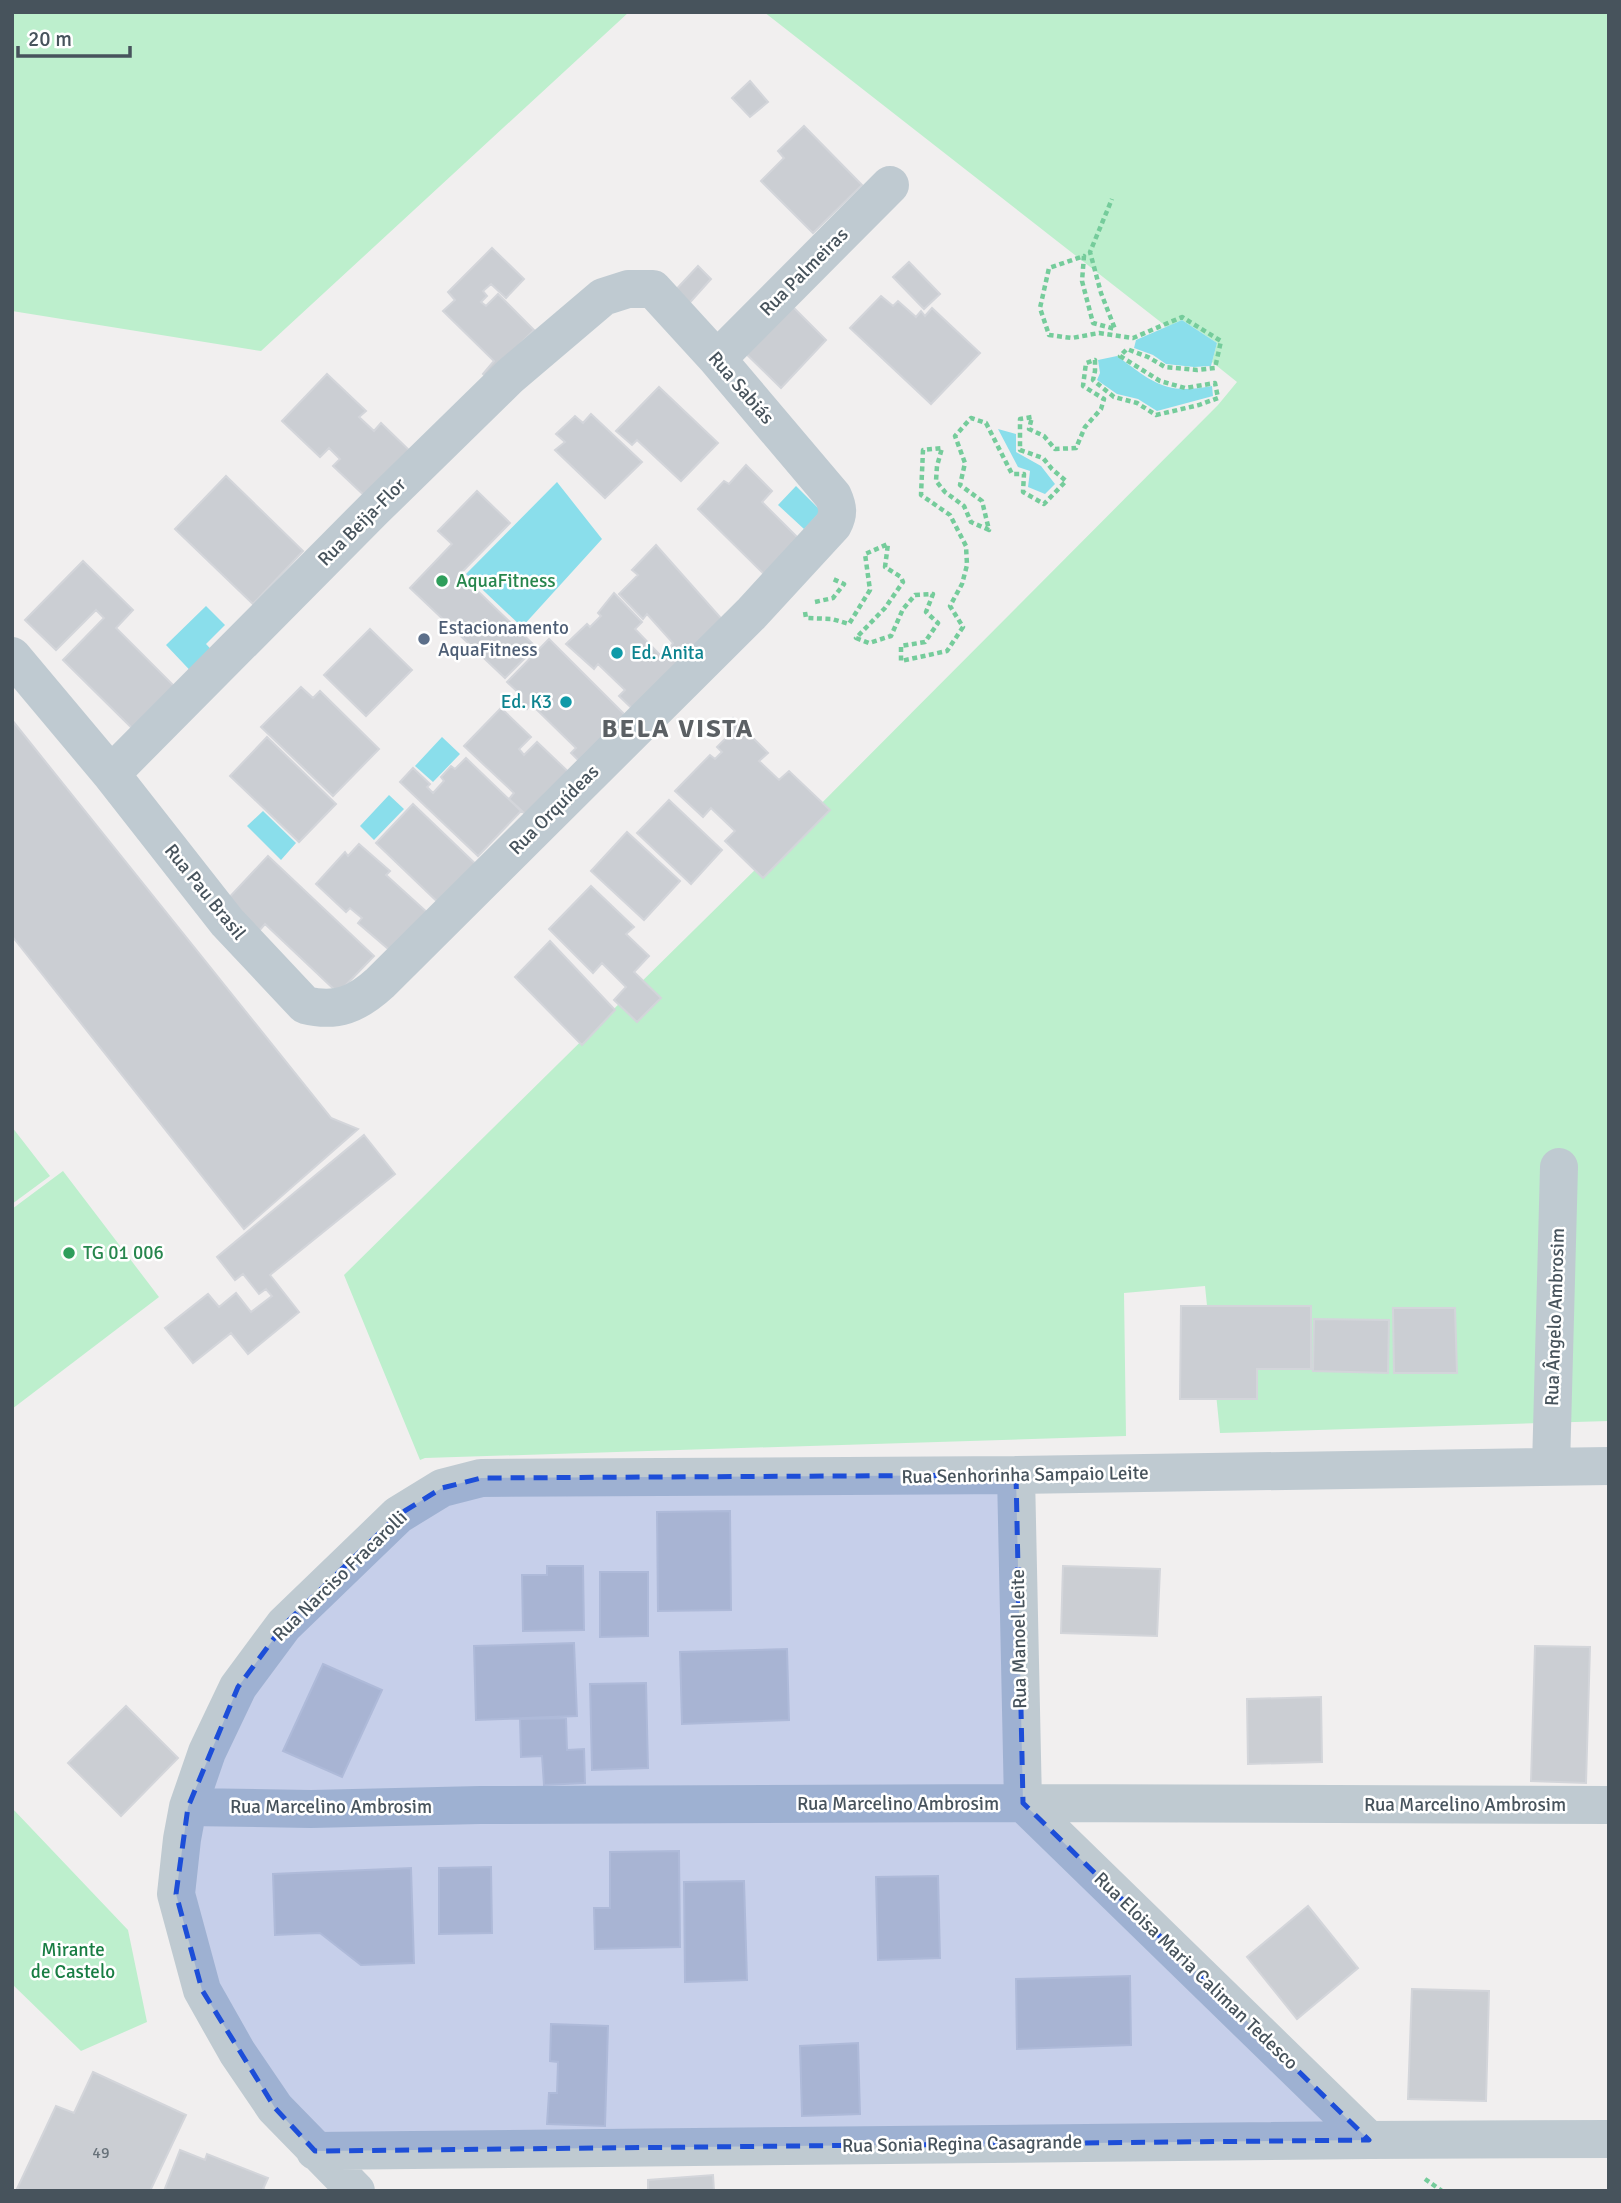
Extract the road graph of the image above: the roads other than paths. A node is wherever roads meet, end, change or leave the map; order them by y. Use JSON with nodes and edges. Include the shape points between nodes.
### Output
{"nodes":[{"id":1,"x":890,"y":185,"type":"dead end"},
{"id":2,"x":628,"y":289,"type":"joint"},
{"id":3,"x":717,"y":359,"type":"junction"},
{"id":4,"x":838,"y":510,"type":"joint"},
{"id":5,"x":12,"y":656,"type":"edge"},
{"id":6,"x":111,"y":774,"type":"junction"},
{"id":7,"x":305,"y":1005,"type":"joint"},
{"id":8,"x":1559,"y":1167,"type":"dead end"},
{"id":9,"x":1609,"y":1466,"type":"edge"},
{"id":10,"x":1551,"y":1467,"type":"junction"},
{"id":11,"x":1016,"y":1475,"type":"junction"},
{"id":12,"x":442,"y":1488,"type":"joint"},
{"id":13,"x":1023,"y":1804,"type":"junction"},
{"id":14,"x":1609,"y":1805,"type":"edge"},
{"id":15,"x":188,"y":1807,"type":"junction"},
{"id":16,"x":1609,"y":2139,"type":"edge"},
{"id":17,"x":1369,"y":2140,"type":"junction"},
{"id":18,"x":315,"y":2151,"type":"junction"},
{"id":19,"x":356,"y":2191,"type":"edge"}],
"edges":[{"from":1,"to":3,"type":"street","name":"Rua Palmeiras"},
{"from":2,"to":3,"type":"street","name":"Rua Sabiás","via":[[653,289]]},
{"from":2,"to":6,"type":"street","name":"Rua Beija-Flor","via":[[603,297],[510,376]]},
{"from":3,"to":4,"type":"street","name":"Rua Sabiás","via":[[833,496]]},
{"from":4,"to":7,"type":"street","name":"Rua Orquídeas","via":[[833,525],[786,577],[363,998],[338,1008]]},
{"from":5,"to":6,"type":"street","name":"Rua Pau Brasil"},
{"from":6,"to":7,"type":"street","name":"Rua Pau Brasil","via":[[227,922]]},
{"from":8,"to":10,"type":"street","name":"Rua Ângelo Ambrosim"},
{"from":9,"to":10,"type":"street","name":"Rua Senhorinha Sampaio Leite"},
{"from":10,"to":11,"type":"street","name":"Rua Senhorinha Sampaio Leite"},
{"from":11,"to":12,"type":"street","name":"Rua Senhorinha Sampaio Leite","via":[[481,1478]]},
{"from":11,"to":13,"type":"street","name":"Rua Manoel Leite"},
{"from":12,"to":15,"type":"street","name":"Rua Narciso Fracarolli","via":[[398,1515],[284,1625],[238,1686]]},
{"from":13,"to":14,"type":"street","name":"Rua Marcelino Ambrosim"},
{"from":13,"to":15,"type":"street","name":"Rua Marcelino Ambrosim"},
{"from":13,"to":17,"type":"street","name":"Rua Eloisa Maria Caliman Tedesco"},
{"from":15,"to":18,"type":"street","name":"Rua Narciso Fracarolli","via":[[176,1894],[202,1990],[275,2108]]},
{"from":16,"to":17,"type":"street","name":"Rua Sonia Regina Casagrande"},
{"from":17,"to":18,"type":"street","name":"Rua Sonia Regina Casagrande"},
{"from":18,"to":19,"type":"street","name":"Rua Narciso Fracarolli"}]}
